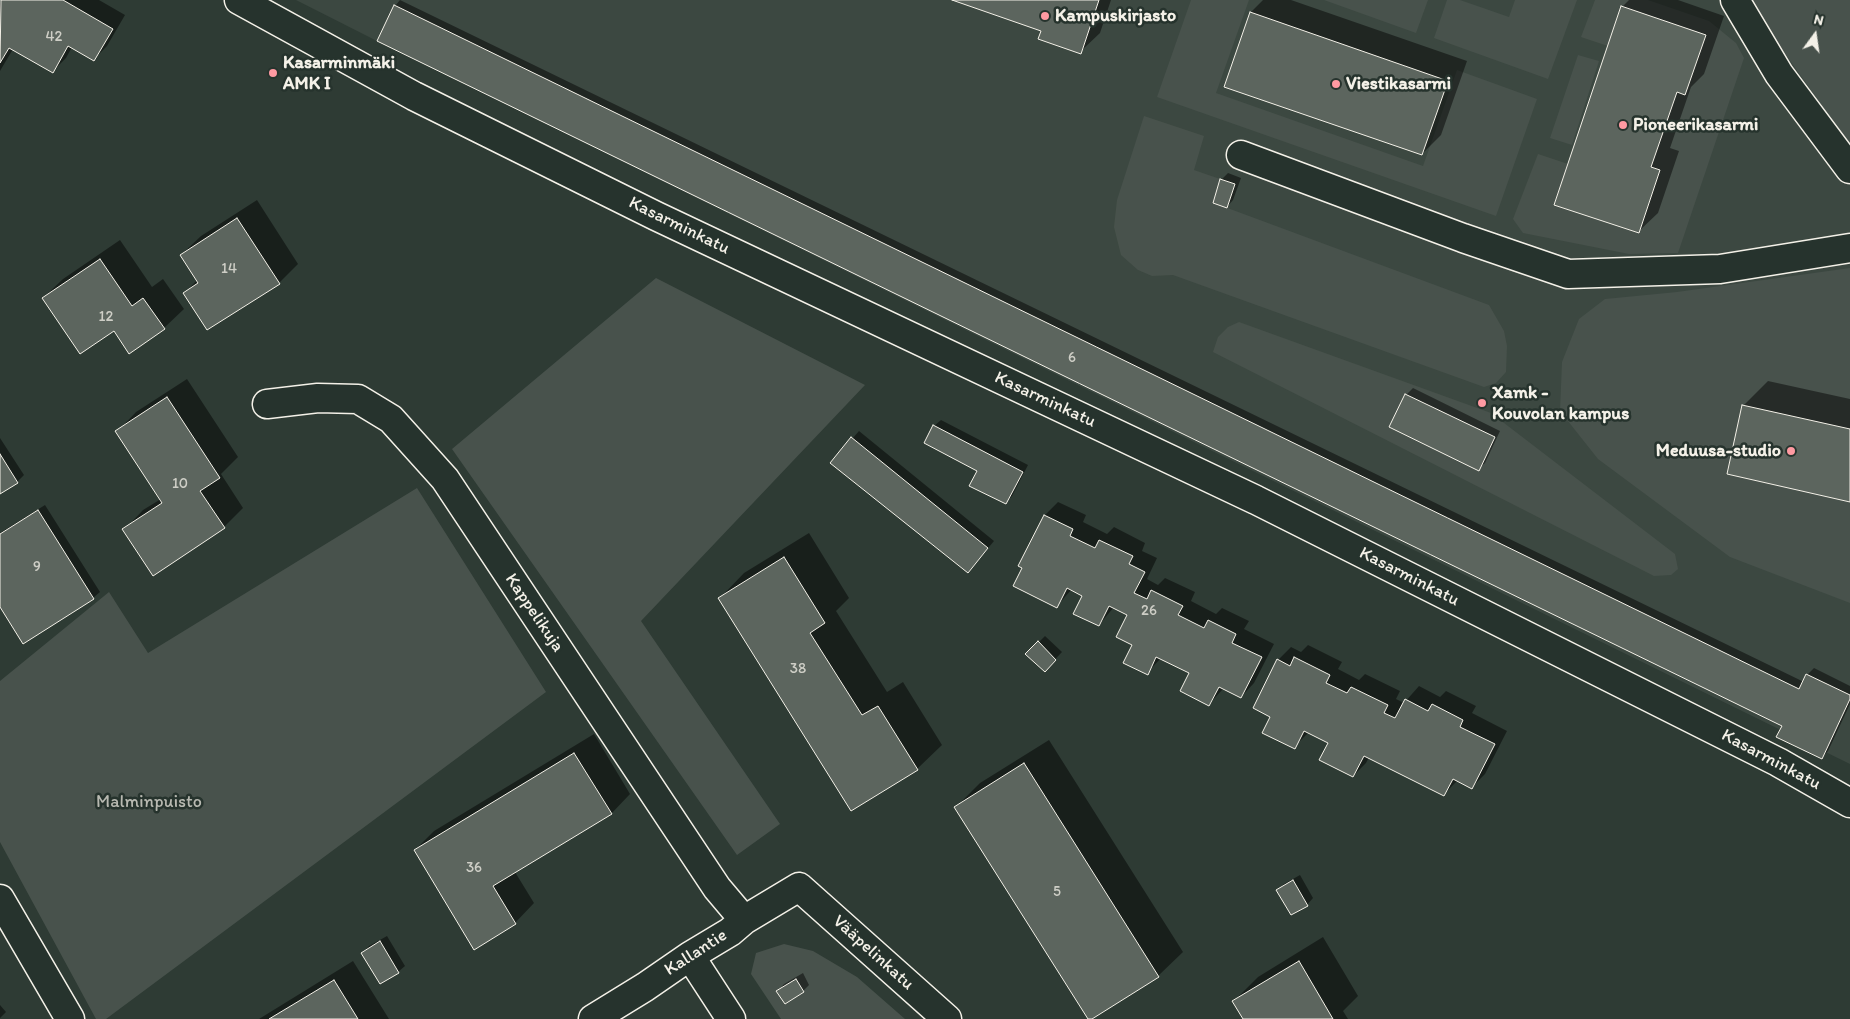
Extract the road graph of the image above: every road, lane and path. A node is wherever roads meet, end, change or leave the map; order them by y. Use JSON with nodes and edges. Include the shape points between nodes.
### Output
{"nodes":[{"id":1,"x":239,"y":0,"type":"edge"},
{"id":2,"x":1735,"y":0,"type":"edge"},
{"id":3,"x":1241,"y":155,"type":"dead end"},
{"id":4,"x":1850,"y":169,"type":"edge"},
{"id":5,"x":1850,"y":248,"type":"edge"},
{"id":6,"x":266,"y":404,"type":"dead end"},
{"id":7,"x":1850,"y":803,"type":"edge"},
{"id":8,"x":799,"y":887,"type":"joint"},
{"id":9,"x":0,"y":899,"type":"edge"},
{"id":10,"x":744,"y":920,"type":"junction"},
{"id":11,"x":690,"y":956,"type":"junction"},
{"id":12,"x":70,"y":1019,"type":"edge"},
{"id":13,"x":593,"y":1019,"type":"edge"},
{"id":14,"x":731,"y":1019,"type":"edge"},
{"id":15,"x":947,"y":1019,"type":"edge"}],
"edges":[{"from":1,"to":7,"type":"street","name":"Kasarminkatu","via":[[414,96],[656,216],[1256,500],[1778,762]]},
{"from":2,"to":4,"type":"street","via":[[1779,74]]},
{"from":3,"to":5,"type":"street","via":[[1568,274],[1720,269]]},
{"from":6,"to":10,"type":"street","name":"Kappelikuja","via":[[318,398],[358,399],[391,419],[445,479],[717,888]]},
{"from":8,"to":10,"type":"street","name":"Kallantie"},
{"from":8,"to":15,"type":"street","name":"Vääpelinkatu"},
{"from":9,"to":12,"type":"street"},
{"from":10,"to":11,"type":"street","name":"Kallantie"},
{"from":11,"to":13,"type":"street","name":"Kallantie"},
{"from":11,"to":14,"type":"street"}]}
